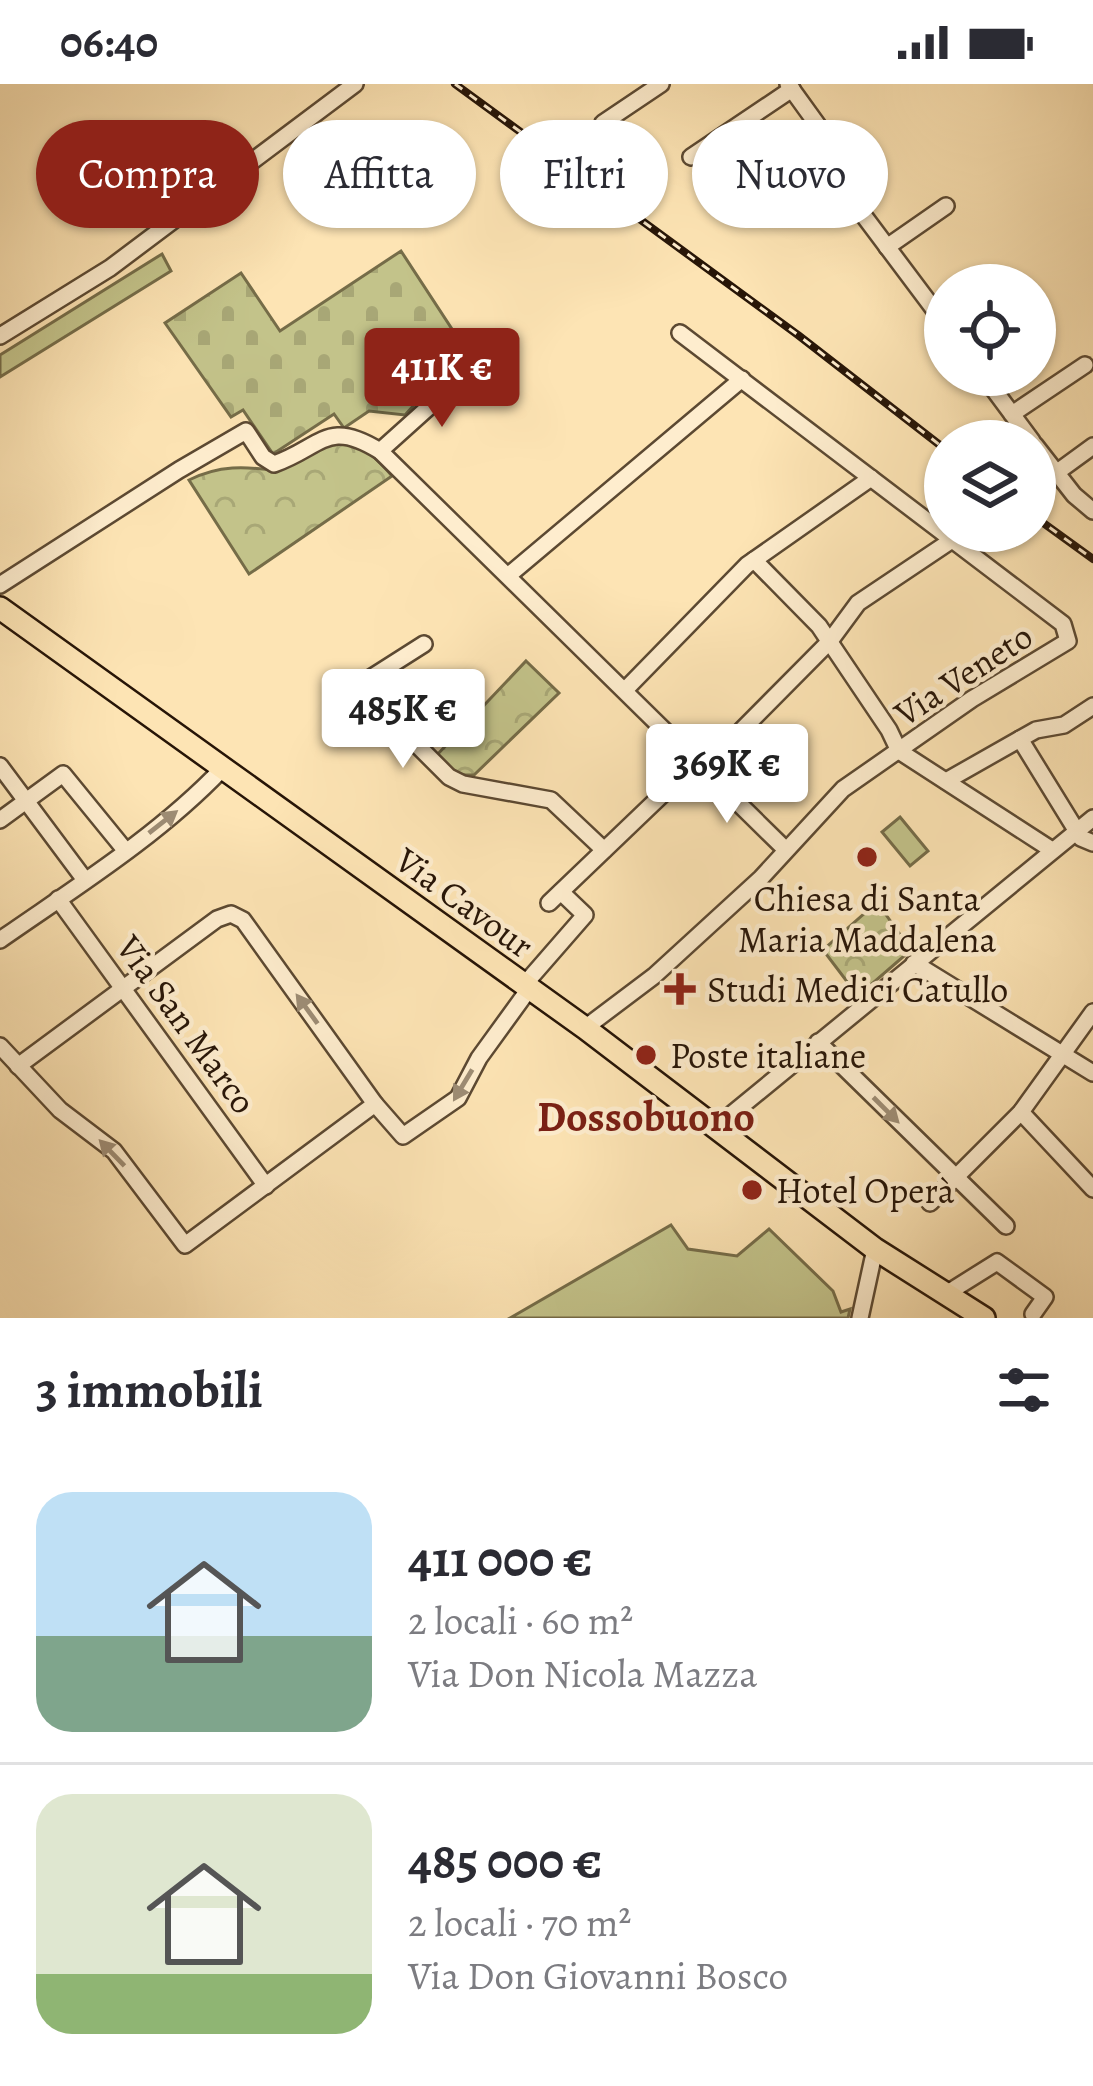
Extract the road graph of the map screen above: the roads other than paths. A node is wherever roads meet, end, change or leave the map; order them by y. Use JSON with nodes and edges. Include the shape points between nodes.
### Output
{"nodes":[{"id":1,"x":356,"y":84,"type":"edge"},
{"id":2,"x":661,"y":84,"type":"edge"},
{"id":3,"x":790,"y":87,"type":"edge"},
{"id":4,"x":607,"y":120,"type":"edge"},
{"id":5,"x":691,"y":157,"type":"dead end"},
{"id":6,"x":946,"y":206,"type":"dead end"},
{"id":7,"x":887,"y":247,"type":"junction"},
{"id":8,"x":924,"y":296,"type":"edge"},
{"id":9,"x":680,"y":333,"type":"dead end"},
{"id":10,"x":0,"y":336,"type":"edge"},
{"id":11,"x":1085,"y":365,"type":"dead end"},
{"id":12,"x":469,"y":371,"type":"dead end"},
{"id":13,"x":742,"y":379,"type":"junction"},
{"id":14,"x":999,"y":396,"type":"edge"},
{"id":15,"x":1012,"y":414,"type":"junction"},
{"id":16,"x":1017,"y":420,"type":"edge"},
{"id":17,"x":1093,"y":446,"type":"edge"},
{"id":18,"x":380,"y":452,"type":"junction"},
{"id":19,"x":1056,"y":473,"type":"joint"},
{"id":20,"x":871,"y":478,"type":"junction"},
{"id":21,"x":1093,"y":511,"type":"edge"},
{"id":22,"x":924,"y":519,"type":"edge"},
{"id":23,"x":934,"y":552,"type":"edge"},
{"id":24,"x":968,"y":552,"type":"edge"},
{"id":25,"x":754,"y":560,"type":"junction"},
{"id":26,"x":509,"y":575,"type":"junction"},
{"id":27,"x":0,"y":585,"type":"edge"},
{"id":28,"x":0,"y":608,"type":"edge"},
{"id":29,"x":830,"y":641,"type":"junction"},
{"id":30,"x":424,"y":644,"type":"dead end"},
{"id":31,"x":626,"y":689,"type":"junction"},
{"id":32,"x":1093,"y":706,"type":"edge"},
{"id":33,"x":1020,"y":739,"type":"junction"},
{"id":34,"x":899,"y":751,"type":"junction"},
{"id":35,"x":0,"y":766,"type":"edge"},
{"id":36,"x":705,"y":767,"type":"junction"},
{"id":37,"x":222,"y":769,"type":"junction"},
{"id":38,"x":946,"y":781,"type":"junction"},
{"id":39,"x":26,"y":801,"type":"junction"},
{"id":40,"x":1093,"y":818,"type":"edge"},
{"id":41,"x":0,"y":820,"type":"edge"},
{"id":42,"x":1077,"y":830,"type":"junction"},
{"id":43,"x":1093,"y":843,"type":"edge"},
{"id":44,"x":785,"y":849,"type":"junction"},
{"id":45,"x":125,"y":850,"type":"junction"},
{"id":46,"x":604,"y":850,"type":"junction"},
{"id":47,"x":1052,"y":850,"type":"junction"},
{"id":48,"x":85,"y":880,"type":"junction"},
{"id":49,"x":58,"y":899,"type":"junction"},
{"id":50,"x":0,"y":940,"type":"edge"},
{"id":51,"x":914,"y":963,"type":"junction"},
{"id":52,"x":526,"y":987,"type":"junction"},
{"id":53,"x":125,"y":988,"type":"junction"},
{"id":54,"x":1093,"y":1012,"type":"edge"},
{"id":55,"x":585,"y":1028,"type":"junction"},
{"id":56,"x":818,"y":1042,"type":"junction"},
{"id":57,"x":0,"y":1046,"type":"edge"},
{"id":58,"x":1062,"y":1055,"type":"junction"},
{"id":59,"x":18,"y":1066,"type":"junction"},
{"id":60,"x":1093,"y":1073,"type":"edge"},
{"id":61,"x":375,"y":1104,"type":"junction"},
{"id":62,"x":1021,"y":1112,"type":"junction"},
{"id":63,"x":716,"y":1127,"type":"junction"},
{"id":64,"x":955,"y":1175,"type":"junction"},
{"id":65,"x":266,"y":1186,"type":"junction"},
{"id":66,"x":1093,"y":1189,"type":"edge"},
{"id":67,"x":930,"y":1203,"type":"dead end"},
{"id":68,"x":1006,"y":1226,"type":"dead end"},
{"id":69,"x":880,"y":1252,"type":"junction"},
{"id":70,"x":942,"y":1292,"type":"junction"},
{"id":71,"x":1033,"y":1314,"type":"dead end"},
{"id":72,"x":860,"y":1318,"type":"edge"},
{"id":73,"x":964,"y":1318,"type":"edge"},
{"id":74,"x":984,"y":1318,"type":"edge"}],
"edges":[{"from":1,"to":10,"type":"street","via":[[127,256]]},
{"from":2,"to":4,"type":"street"},
{"from":3,"to":5,"type":"street"},
{"from":3,"to":7,"type":"street"},
{"from":6,"to":7,"type":"street"},
{"from":7,"to":8,"type":"street"},
{"from":9,"to":13,"type":"street","name":"Via Veneto"},
{"from":11,"to":15,"type":"street"},
{"from":12,"to":18,"type":"street"},
{"from":13,"to":20,"type":"street","name":"Via Veneto"},
{"from":13,"to":26,"type":"street"},
{"from":14,"to":15,"type":"street"},
{"from":15,"to":16,"type":"street"},
{"from":17,"to":19,"type":"street"},
{"from":18,"to":26,"type":"street"},
{"from":18,"to":27,"type":"street","via":[[333,434],[274,464],[246,431]]},
{"from":19,"to":21,"type":"street"},
{"from":20,"to":22,"type":"street","name":"Via Veneto"},
{"from":20,"to":25,"type":"street"},
{"from":23,"to":29,"type":"street","via":[[858,603]]},
{"from":24,"to":34,"type":"street","name":"Via Veneto","via":[[1063,625],[1068,640]]},
{"from":25,"to":29,"type":"street"},
{"from":25,"to":31,"type":"street"},
{"from":26,"to":31,"type":"street"},
{"from":28,"to":37,"type":"main road","name":"Via Cavour"},
{"from":29,"to":34,"type":"street"},
{"from":29,"to":36,"type":"street"},
{"from":30,"to":46,"type":"street","via":[[358,686],[448,777],[550,800]]},
{"from":31,"to":36,"type":"street"},
{"from":32,"to":33,"type":"street"},
{"from":33,"to":38,"type":"street"},
{"from":33,"to":42,"type":"street"},
{"from":34,"to":38,"type":"street"},
{"from":34,"to":44,"type":"street","via":[[843,789]]},
{"from":35,"to":39,"type":"street"},
{"from":36,"to":44,"type":"street"},
{"from":36,"to":46,"type":"street","via":[[691,768]]},
{"from":45,"to":37,"type":"street","one_way":true},
{"from":37,"to":52,"type":"main road","name":"Via Cavour"},
{"from":38,"to":47,"type":"street"},
{"from":39,"to":41,"type":"street"},
{"from":39,"to":45,"type":"street","via":[[63,774]]},
{"from":39,"to":48,"type":"street"},
{"from":40,"to":42,"type":"street"},
{"from":42,"to":43,"type":"street"},
{"from":42,"to":47,"type":"street"},
{"from":44,"to":55,"type":"street","via":[[655,976]]},
{"from":45,"to":48,"type":"street"},
{"from":46,"to":52,"type":"street","via":[[555,897],[585,914]]},
{"from":47,"to":51,"type":"street"},
{"from":48,"to":49,"type":"street"},
{"from":49,"to":50,"type":"street"},
{"from":49,"to":53,"type":"street","name":"Via San Marco"},
{"from":51,"to":56,"type":"street"},
{"from":51,"to":58,"type":"street"},
{"from":52,"to":55,"type":"main road","name":"Via Cavour"},
{"from":52,"to":61,"type":"street","one_way":true,"via":[[458,1098],[403,1136]]},
{"from":53,"to":59,"type":"street"},
{"from":61,"to":53,"type":"street","one_way":true,"via":[[231,914]]},
{"from":53,"to":65,"type":"street","name":"Via San Marco"},
{"from":54,"to":58,"type":"street"},
{"from":55,"to":63,"type":"main road","name":"Via Cavour"},
{"from":56,"to":63,"type":"street"},
{"from":56,"to":64,"type":"street","one_way":true},
{"from":57,"to":59,"type":"street"},
{"from":58,"to":60,"type":"street"},
{"from":58,"to":62,"type":"street"},
{"from":65,"to":59,"type":"street","one_way":true,"via":[[184,1245],[114,1150]]},
{"from":61,"to":65,"type":"street"},
{"from":62,"to":64,"type":"street"},
{"from":62,"to":66,"type":"street"},
{"from":63,"to":69,"type":"main road","name":"Via Cavour"},
{"from":64,"to":67,"type":"street"},
{"from":64,"to":68,"type":"street"},
{"from":69,"to":70,"type":"main road","name":"Via Cavour"},
{"from":69,"to":72,"type":"street"},
{"from":70,"to":71,"type":"street","via":[[997,1262],[1045,1297]]},
{"from":70,"to":73,"type":"street","via":[[940,1300]]},
{"from":70,"to":74,"type":"main road","name":"Via Cavour"}]}
